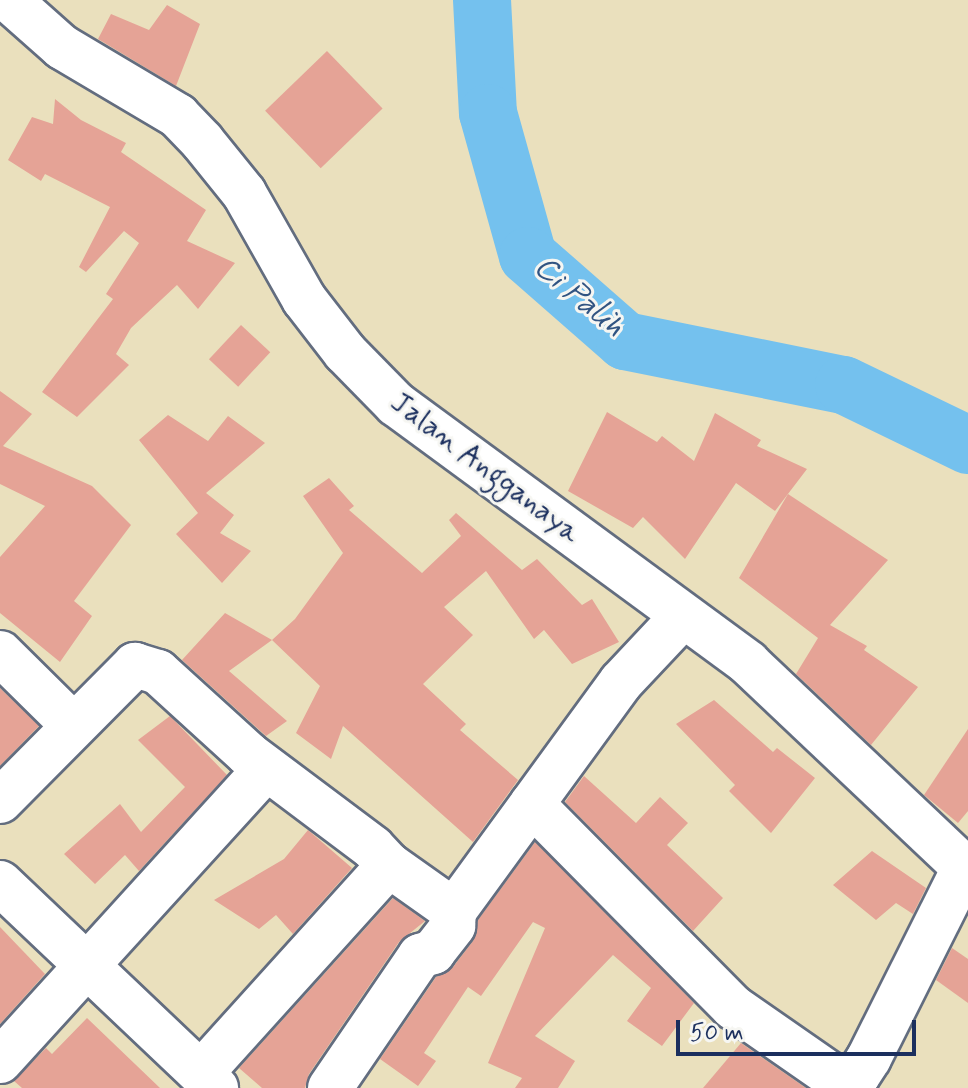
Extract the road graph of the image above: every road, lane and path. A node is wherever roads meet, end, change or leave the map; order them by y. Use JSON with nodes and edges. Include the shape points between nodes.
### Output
{"nodes":[{"id":1,"x":9,"y":0,"type":"edge"},
{"id":2,"x":682,"y":617,"type":"junction"},
{"id":3,"x":0,"y":653,"type":"edge"},
{"id":4,"x":73,"y":725,"type":"junction"},
{"id":5,"x":266,"y":769,"type":"junction"},
{"id":6,"x":0,"y":801,"type":"edge"},
{"id":7,"x":532,"y":804,"type":"junction"},
{"id":8,"x":389,"y":865,"type":"junction"},
{"id":9,"x":966,"y":869,"type":"edge"},
{"id":10,"x":0,"y":883,"type":"edge"},
{"id":11,"x":454,"y":911,"type":"junction"},
{"id":12,"x":89,"y":967,"type":"junction"},
{"id":13,"x":0,"y":1061,"type":"edge"},
{"id":14,"x":209,"y":1081,"type":"edge"},
{"id":15,"x":330,"y":1088,"type":"edge"}],
"edges":[{"from":1,"to":2,"type":"street","name":"Jalan Angganaya","via":[[62,47],[178,116],[202,141],[244,193],[304,299],[345,352],[396,404]]},
{"from":2,"to":7,"type":"street","via":[[621,682]]},
{"from":2,"to":9,"type":"street","name":"Jalan Angganaya","via":[[785,693]]},
{"from":3,"to":4,"type":"street"},
{"from":4,"to":5,"type":"street","via":[[135,665],[158,672]]},
{"from":4,"to":6,"type":"street"},
{"from":5,"to":8,"type":"street"},
{"from":5,"to":12,"type":"street"},
{"from":7,"to":9,"type":"street","via":[[733,1007],[835,1078],[858,1075],[869,1058]]},
{"from":7,"to":11,"type":"street"},
{"from":8,"to":11,"type":"street"},
{"from":8,"to":14,"type":"street"},
{"from":10,"to":12,"type":"street"},
{"from":11,"to":15,"type":"street","via":[[453,926],[433,952],[420,956]]},
{"from":12,"to":13,"type":"street"},
{"from":12,"to":14,"type":"street"}]}
